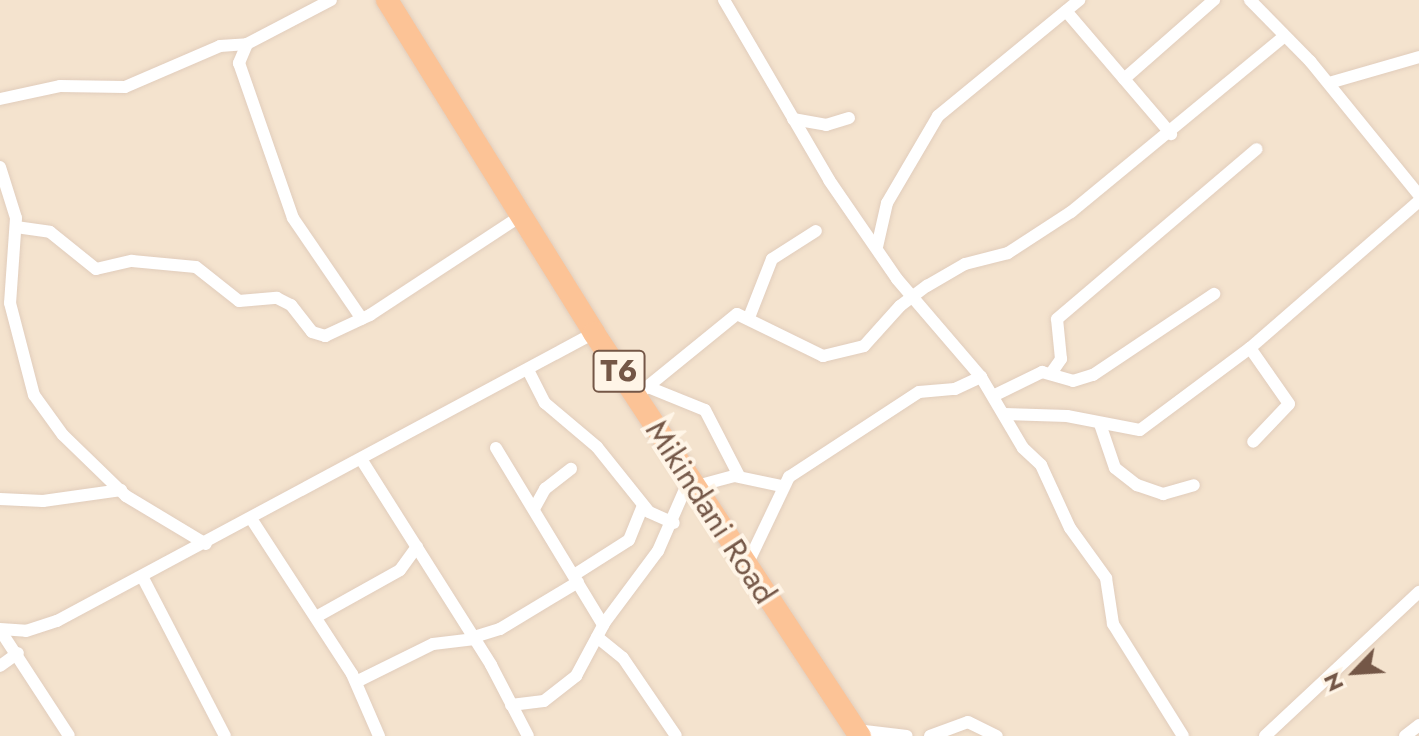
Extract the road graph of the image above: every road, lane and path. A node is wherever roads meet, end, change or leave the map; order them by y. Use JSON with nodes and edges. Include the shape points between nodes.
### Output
{"nodes":[{"id":1,"x":331,"y":0,"type":"edge"},
{"id":2,"x":387,"y":0,"type":"edge"},
{"id":3,"x":724,"y":0,"type":"edge"},
{"id":4,"x":1079,"y":0,"type":"edge"},
{"id":5,"x":1214,"y":0,"type":"edge"},
{"id":6,"x":1250,"y":0,"type":"edge"},
{"id":7,"x":1066,"y":11,"type":"junction"},
{"id":8,"x":1283,"y":37,"type":"junction"},
{"id":9,"x":247,"y":44,"type":"junction"},
{"id":10,"x":1419,"y":57,"type":"edge"},
{"id":11,"x":1124,"y":79,"type":"junction"},
{"id":12,"x":1329,"y":83,"type":"junction"},
{"id":13,"x":0,"y":99,"type":"edge"},
{"id":14,"x":849,"y":118,"type":"dead end"},
{"id":15,"x":793,"y":119,"type":"junction"},
{"id":16,"x":1171,"y":134,"type":"junction"},
{"id":17,"x":1257,"y":149,"type":"dead end"},
{"id":18,"x":0,"y":167,"type":"edge"},
{"id":19,"x":1419,"y":195,"type":"edge"},
{"id":20,"x":1419,"y":201,"type":"edge"},
{"id":21,"x":522,"y":215,"type":"junction"},
{"id":22,"x":16,"y":227,"type":"junction"},
{"id":23,"x":816,"y":231,"type":"dead end"},
{"id":24,"x":877,"y":247,"type":"junction"},
{"id":25,"x":1214,"y":294,"type":"dead end"},
{"id":26,"x":913,"y":297,"type":"junction"},
{"id":27,"x":750,"y":315,"type":"junction"},
{"id":28,"x":362,"y":319,"type":"junction"},
{"id":29,"x":594,"y":333,"type":"junction"},
{"id":30,"x":1250,"y":348,"type":"junction"},
{"id":31,"x":528,"y":370,"type":"junction"},
{"id":32,"x":1052,"y":372,"type":"junction"},
{"id":33,"x":981,"y":377,"type":"junction"},
{"id":34,"x":642,"y":392,"type":"junction"},
{"id":35,"x":993,"y":396,"type":"junction"},
{"id":36,"x":1005,"y":414,"type":"junction"},
{"id":37,"x":1100,"y":424,"type":"junction"},
{"id":38,"x":1253,"y":442,"type":"dead end"},
{"id":39,"x":496,"y":448,"type":"dead end"},
{"id":40,"x":361,"y":459,"type":"junction"},
{"id":41,"x":571,"y":469,"type":"dead end"},
{"id":42,"x":739,"y":476,"type":"junction"},
{"id":43,"x":691,"y":483,"type":"junction"},
{"id":44,"x":1194,"y":485,"type":"dead end"},
{"id":45,"x":782,"y":486,"type":"junction"},
{"id":46,"x":121,"y":490,"type":"junction"},
{"id":47,"x":0,"y":499,"type":"edge"},
{"id":48,"x":643,"y":506,"type":"junction"},
{"id":49,"x":535,"y":507,"type":"junction"},
{"id":50,"x":252,"y":520,"type":"junction"},
{"id":51,"x":674,"y":523,"type":"junction"},
{"id":52,"x":206,"y":544,"type":"junction"},
{"id":53,"x":417,"y":547,"type":"junction"},
{"id":54,"x":746,"y":567,"type":"junction"},
{"id":55,"x":143,"y":578,"type":"junction"},
{"id":56,"x":576,"y":579,"type":"junction"},
{"id":57,"x":1419,"y":592,"type":"edge"},
{"id":58,"x":316,"y":617,"type":"junction"},
{"id":59,"x":0,"y":629,"type":"edge"},
{"id":60,"x":600,"y":631,"type":"junction"},
{"id":61,"x":474,"y":638,"type":"junction"},
{"id":62,"x":18,"y":653,"type":"junction"},
{"id":63,"x":0,"y":666,"type":"edge"},
{"id":64,"x":356,"y":682,"type":"junction"},
{"id":65,"x":511,"y":705,"type":"junction"},
{"id":66,"x":1419,"y":725,"type":"edge"},
{"id":67,"x":858,"y":733,"type":"edge"},
{"id":68,"x":69,"y":736,"type":"edge"},
{"id":69,"x":225,"y":736,"type":"edge"},
{"id":70,"x":379,"y":736,"type":"edge"},
{"id":71,"x":528,"y":736,"type":"edge"},
{"id":72,"x":676,"y":736,"type":"edge"},
{"id":73,"x":907,"y":736,"type":"edge"},
{"id":74,"x":930,"y":736,"type":"edge"},
{"id":75,"x":997,"y":736,"type":"edge"},
{"id":76,"x":1183,"y":736,"type":"edge"},
{"id":77,"x":1265,"y":736,"type":"edge"},
{"id":78,"x":1405,"y":736,"type":"edge"}],
"edges":[{"from":1,"to":9,"type":"street"},
{"from":2,"to":21,"type":"highway","name":"Mikindani Road","number":"T6"},
{"from":3,"to":15,"type":"street"},
{"from":4,"to":7,"type":"street"},
{"from":5,"to":11,"type":"street"},
{"from":6,"to":8,"type":"street"},
{"from":7,"to":11,"type":"street"},
{"from":7,"to":24,"type":"street","via":[[938,116],[887,203]]},
{"from":8,"to":12,"type":"street"},
{"from":8,"to":16,"type":"street"},
{"from":9,"to":13,"type":"street","via":[[220,46],[125,87],[60,86]]},
{"from":9,"to":28,"type":"street","via":[[239,63],[285,200]]},
{"from":10,"to":12,"type":"street"},
{"from":11,"to":16,"type":"street"},
{"from":12,"to":19,"type":"street"},
{"from":14,"to":15,"type":"street","via":[[826,125]]},
{"from":15,"to":24,"type":"street"},
{"from":16,"to":26,"type":"street","via":[[1028,243],[965,264]]},
{"from":17,"to":32,"type":"street","via":[[1057,319],[1061,359]]},
{"from":18,"to":22,"type":"street"},
{"from":20,"to":30,"type":"street"},
{"from":21,"to":28,"type":"street"},
{"from":21,"to":29,"type":"highway","name":"Mikindani Road","number":"T6"},
{"from":22,"to":28,"type":"street","via":[[50,232],[96,269],[132,261],[196,267],[231,298],[277,298],[291,305],[320,336]]},
{"from":22,"to":46,"type":"street","via":[[9,285],[24,374],[63,435]]},
{"from":23,"to":27,"type":"street","via":[[772,259]]},
{"from":24,"to":26,"type":"street"},
{"from":25,"to":32,"type":"street","via":[[1093,375],[1073,381]]},
{"from":26,"to":27,"type":"street","via":[[872,341],[836,356],[806,351]]},
{"from":26,"to":33,"type":"street"},
{"from":27,"to":34,"type":"street","via":[[727,316]]},
{"from":29,"to":31,"type":"street"},
{"from":29,"to":34,"type":"highway","name":"Mikindani Road","number":"T6"},
{"from":30,"to":37,"type":"street","via":[[1140,430]]},
{"from":30,"to":38,"type":"street","via":[[1289,404]]},
{"from":31,"to":40,"type":"street"},
{"from":31,"to":48,"type":"street","via":[[545,403],[597,447]]},
{"from":32,"to":35,"type":"street"},
{"from":33,"to":35,"type":"street"},
{"from":33,"to":45,"type":"street","via":[[955,389],[919,392],[834,443]]},
{"from":34,"to":42,"type":"street","via":[[705,410]]},
{"from":34,"to":43,"type":"highway","name":"Mikindani Road","number":"T6"},
{"from":35,"to":36,"type":"street"},
{"from":36,"to":37,"type":"street"},
{"from":36,"to":76,"type":"street","via":[[1023,448],[1041,465],[1075,537],[1102,570],[1113,624]]},
{"from":37,"to":44,"type":"street","via":[[1115,468],[1137,485],[1163,494]]},
{"from":39,"to":49,"type":"street"},
{"from":40,"to":50,"type":"street"},
{"from":40,"to":53,"type":"street"},
{"from":41,"to":49,"type":"street","via":[[545,489]]},
{"from":42,"to":43,"type":"street"},
{"from":42,"to":45,"type":"street"},
{"from":43,"to":51,"type":"street"},
{"from":43,"to":54,"type":"highway","name":"Mikindani Road","number":"T6"},
{"from":45,"to":54,"type":"street"},
{"from":46,"to":47,"type":"street","via":[[43,501]]},
{"from":46,"to":52,"type":"street","via":[[171,528]]},
{"from":48,"to":51,"type":"street"},
{"from":48,"to":56,"type":"street","via":[[629,540]]},
{"from":49,"to":56,"type":"street","via":[[551,546]]},
{"from":50,"to":52,"type":"street"},
{"from":50,"to":58,"type":"street"},
{"from":51,"to":60,"type":"street"},
{"from":52,"to":55,"type":"street"},
{"from":53,"to":58,"type":"street","via":[[400,570],[354,590]]},
{"from":53,"to":61,"type":"street"},
{"from":54,"to":67,"type":"highway","name":"Mikindani Road","number":"T6"},
{"from":55,"to":59,"type":"street","via":[[43,628]]},
{"from":55,"to":69,"type":"street"},
{"from":56,"to":60,"type":"street"},
{"from":56,"to":61,"type":"street","via":[[500,629]]},
{"from":57,"to":77,"type":"street"},
{"from":58,"to":64,"type":"street"},
{"from":59,"to":62,"type":"street"},
{"from":60,"to":65,"type":"street","via":[[563,687],[539,703]]},
{"from":60,"to":72,"type":"street"},
{"from":61,"to":64,"type":"street","via":[[433,644]]},
{"from":61,"to":65,"type":"street"},
{"from":62,"to":63,"type":"street"},
{"from":62,"to":68,"type":"street"},
{"from":64,"to":70,"type":"street"},
{"from":65,"to":71,"type":"street"},
{"from":66,"to":78,"type":"street"},
{"from":67,"to":73,"type":"street"},
{"from":74,"to":75,"type":"street","via":[[968,722]]}]}
